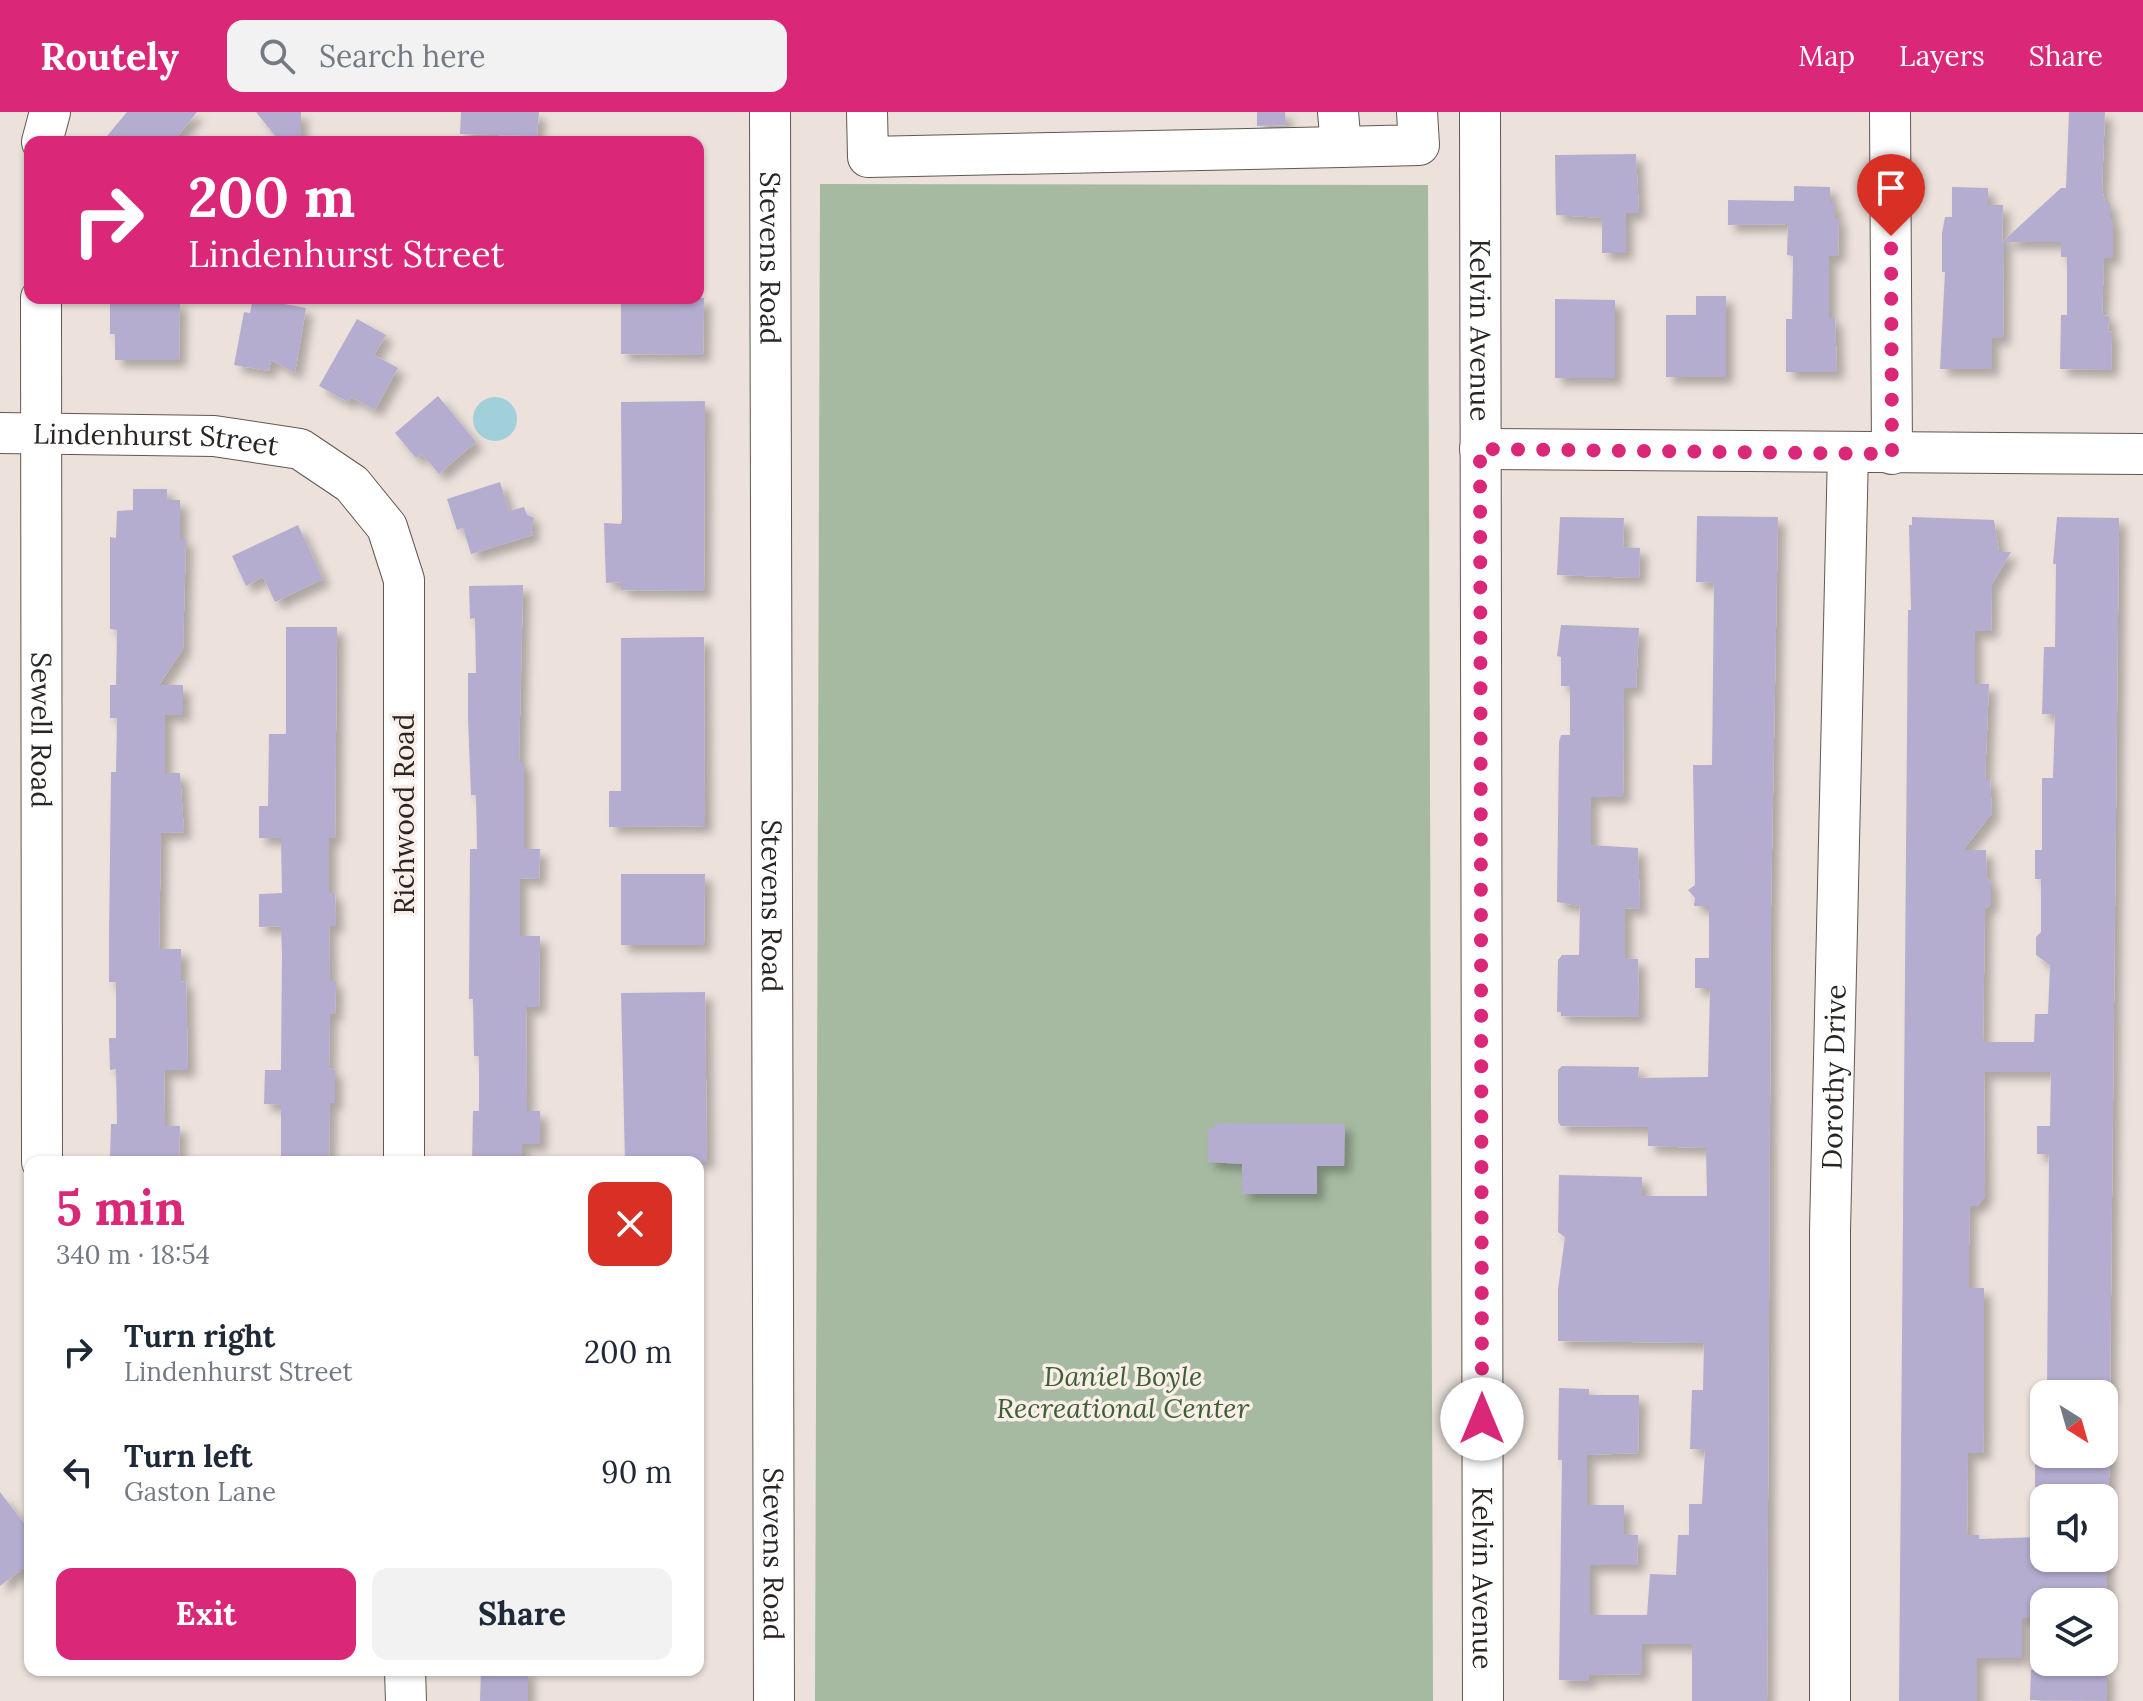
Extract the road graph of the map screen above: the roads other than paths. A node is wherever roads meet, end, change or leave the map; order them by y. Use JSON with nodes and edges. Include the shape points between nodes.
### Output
{"nodes":[{"id":1,"x":50,"y":112,"type":"edge"},
{"id":2,"x":770,"y":112,"type":"edge"},
{"id":3,"x":867,"y":112,"type":"edge"},
{"id":4,"x":1417,"y":112,"type":"edge"},
{"id":5,"x":1480,"y":112,"type":"edge"},
{"id":6,"x":1890,"y":112,"type":"edge"},
{"id":7,"x":1339,"y":129,"type":"edge"},
{"id":8,"x":44,"y":136,"type":"edge"},
{"id":9,"x":41,"y":304,"type":"edge"},
{"id":10,"x":0,"y":433,"type":"edge"},
{"id":11,"x":42,"y":434,"type":"junction"},
{"id":12,"x":1480,"y":449,"type":"junction"},
{"id":13,"x":1848,"y":452,"type":"junction"},
{"id":14,"x":1892,"y":454,"type":"junction"},
{"id":15,"x":2143,"y":454,"type":"edge"},
{"id":16,"x":349,"y":482,"type":"joint"},
{"id":17,"x":42,"y":1156,"type":"edge"},
{"id":18,"x":404,"y":1156,"type":"edge"},
{"id":19,"x":405,"y":1676,"type":"edge"},
{"id":20,"x":406,"y":1701,"type":"edge"},
{"id":21,"x":774,"y":1701,"type":"edge"},
{"id":22,"x":1483,"y":1701,"type":"edge"},
{"id":23,"x":1830,"y":1701,"type":"edge"}],
"edges":[{"from":1,"to":8,"type":"street"},
{"from":2,"to":21,"type":"street","name":"Stevens Road"},
{"from":3,"to":7,"type":"street","via":[[868,157]]},
{"from":4,"to":7,"type":"street","via":[[1419,145]]},
{"from":5,"to":12,"type":"street","name":"Kelvin Avenue"},
{"from":6,"to":14,"type":"street"},
{"from":9,"to":11,"type":"street","name":"Sewell Road"},
{"from":10,"to":11,"type":"street","name":"Lindenhurst Street"},
{"from":11,"to":16,"type":"street","name":"Lindenhurst Street","via":[[214,436],[300,449]]},
{"from":11,"to":17,"type":"street","name":"Sewell Road"},
{"from":12,"to":13,"type":"street"},
{"from":12,"to":22,"type":"street","name":"Kelvin Avenue"},
{"from":13,"to":14,"type":"street"},
{"from":13,"to":23,"type":"street","name":"Dorothy Drive","via":[[1830,1231]]},
{"from":14,"to":15,"type":"street"},
{"from":16,"to":18,"type":"street","name":"Richwood Road","via":[[387,527],[404,580]]},
{"from":19,"to":20,"type":"street"}]}
